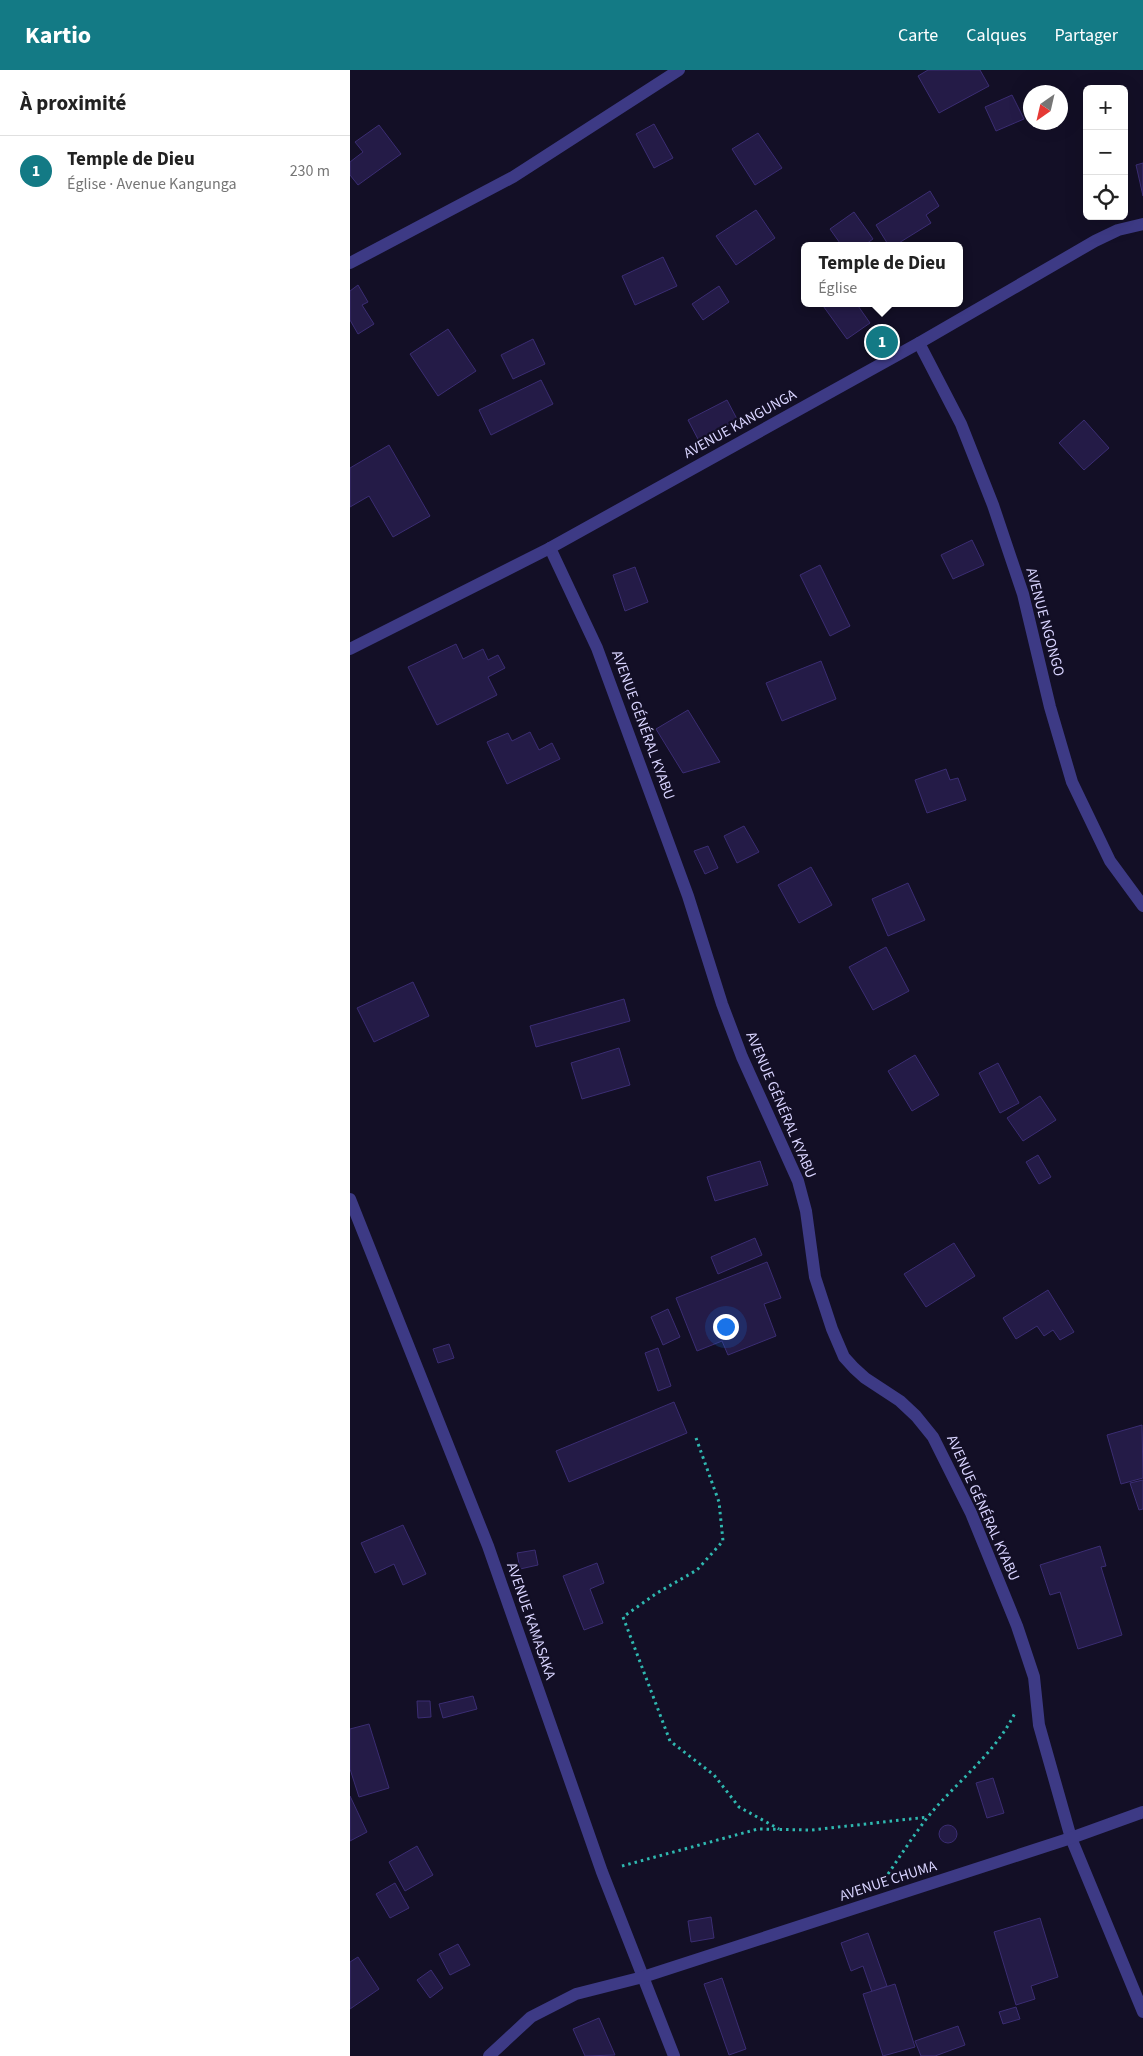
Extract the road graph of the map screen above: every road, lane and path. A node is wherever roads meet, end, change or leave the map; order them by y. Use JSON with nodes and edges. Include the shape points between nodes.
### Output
{"nodes":[{"id":1,"x":679,"y":70,"type":"edge"},
{"id":2,"x":1143,"y":224,"type":"edge"},
{"id":3,"x":350,"y":263,"type":"edge"},
{"id":4,"x":919,"y":343,"type":"junction"},
{"id":5,"x":550,"y":548,"type":"junction"},
{"id":6,"x":350,"y":649,"type":"edge"},
{"id":7,"x":1143,"y":906,"type":"edge"},
{"id":8,"x":350,"y":1200,"type":"edge"},
{"id":9,"x":355,"y":1229,"type":"edge"},
{"id":10,"x":696,"y":1438,"type":"dead end"},
{"id":11,"x":1016,"y":1712,"type":"dead end"},
{"id":12,"x":1143,"y":1812,"type":"edge"},
{"id":13,"x":928,"y":1817,"type":"junction"},
{"id":14,"x":779,"y":1829,"type":"junction"},
{"id":15,"x":1071,"y":1838,"type":"junction"},
{"id":16,"x":602,"y":1872,"type":"junction"},
{"id":17,"x":865,"y":1905,"type":"junction"},
{"id":18,"x":642,"y":1977,"type":"junction"},
{"id":19,"x":1143,"y":2012,"type":"edge"},
{"id":20,"x":489,"y":2056,"type":"edge"},
{"id":21,"x":674,"y":2056,"type":"edge"}],
"edges":[{"from":1,"to":3,"type":"street","via":[[513,177]]},
{"from":2,"to":4,"type":"street","name":"AVENUE KANGUNGA","via":[[1118,230],[1095,241]]},
{"from":4,"to":5,"type":"street","name":"AVENUE KANGUNGA"},
{"from":4,"to":7,"type":"street","name":"AVENUE NGONGO","via":[[961,424],[993,505],[1023,594],[1072,782],[1110,861]]},
{"from":5,"to":6,"type":"street","name":"AVENUE KANGUNGA"},
{"from":5,"to":15,"type":"street","name":"AVENUE GÉNÉRAL KYABU","via":[[597,648],[739,1048],[798,1181],[815,1276],[832,1329],[844,1357],[854,1368],[900,1401],[933,1437],[971,1513],[1034,1677],[1039,1725]]},
{"from":8,"to":9,"type":"street","name":"AVENUE KAMASAKA"},
{"from":9,"to":16,"type":"street","name":"AVENUE KAMASAKA","via":[[488,1546]]},
{"from":10,"to":14,"type":"path","via":[[719,1502],[722,1541],[697,1570],[623,1617],[670,1741],[714,1775],[739,1807]]},
{"from":11,"to":13,"type":"path","via":[[1007,1729],[973,1771]]},
{"from":12,"to":15,"type":"street","name":"AVENUE CHUMA"},
{"from":13,"to":14,"type":"path","via":[[812,1830]]},
{"from":13,"to":17,"type":"path"},
{"from":14,"to":16,"type":"path","via":[[758,1829]]},
{"from":15,"to":17,"type":"street","name":"AVENUE CHUMA"},
{"from":15,"to":19,"type":"street","name":"AVENUE GÉNÉRAL KYABU"},
{"from":16,"to":18,"type":"street","name":"AVENUE KAMASAKA"},
{"from":17,"to":18,"type":"street","name":"AVENUE CHUMA"},
{"from":18,"to":20,"type":"street","name":"AVENUE CHUMA","via":[[576,1994],[531,2017]]},
{"from":18,"to":21,"type":"street","name":"AVENUE KAMASAKA"}]}
